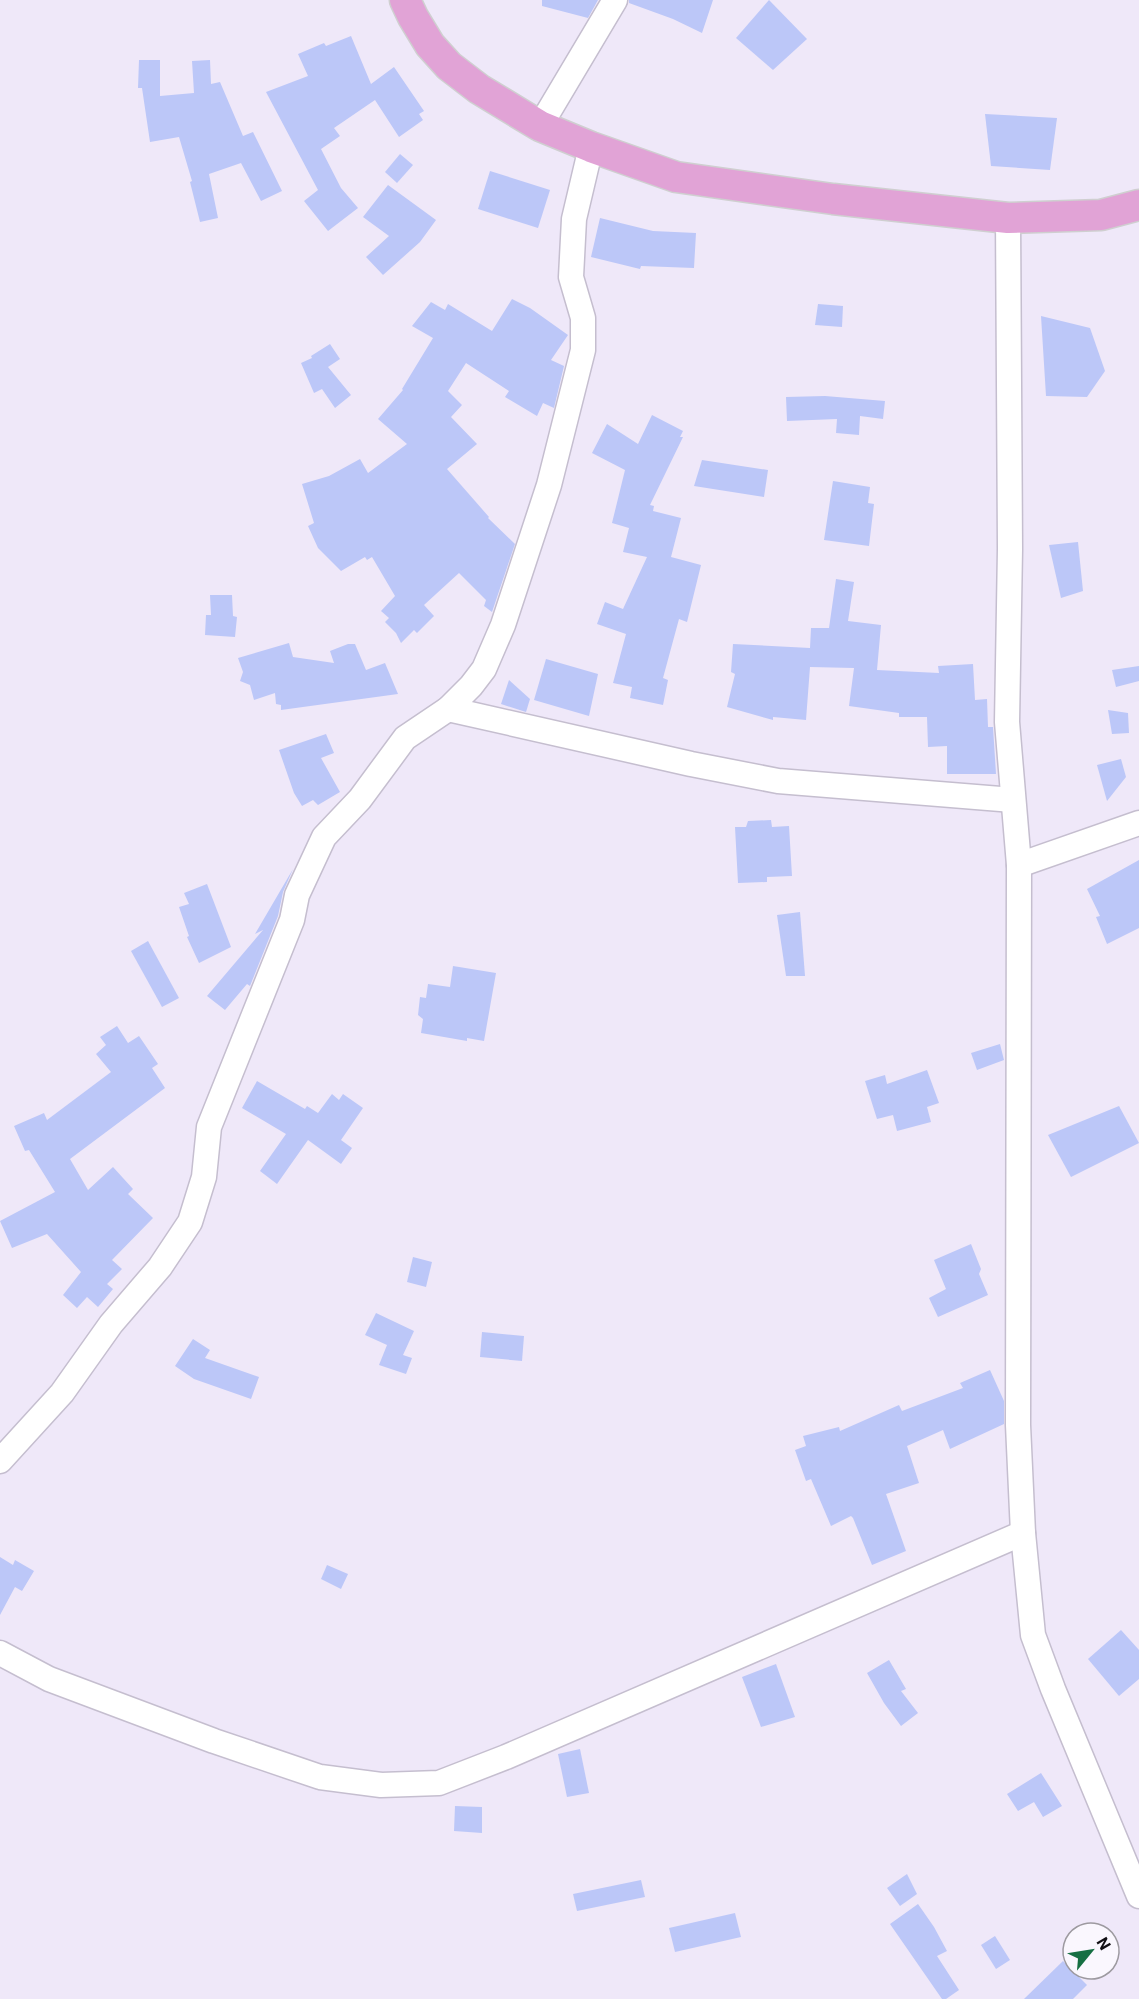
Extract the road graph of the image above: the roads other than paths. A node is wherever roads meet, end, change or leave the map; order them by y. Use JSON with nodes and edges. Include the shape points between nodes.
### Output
{"nodes":[{"id":1,"x":405,"y":0,"type":"edge"},
{"id":2,"x":615,"y":0,"type":"edge"},
{"id":3,"x":540,"y":126,"type":"junction"},
{"id":4,"x":591,"y":147,"type":"junction"},
{"id":5,"x":1139,"y":205,"type":"edge"},
{"id":6,"x":1008,"y":218,"type":"junction"},
{"id":7,"x":448,"y":709,"type":"junction"},
{"id":8,"x":1013,"y":800,"type":"junction"},
{"id":9,"x":1139,"y":823,"type":"edge"},
{"id":10,"x":1019,"y":865,"type":"junction"},
{"id":11,"x":0,"y":1461,"type":"edge"},
{"id":12,"x":1023,"y":1533,"type":"junction"},
{"id":13,"x":0,"y":1653,"type":"edge"},
{"id":14,"x":1139,"y":1896,"type":"edge"}],
"edges":[{"from":1,"to":3,"type":"main road","via":[[430,45],[449,66]]},
{"from":2,"to":3,"type":"street"},
{"from":3,"to":4,"type":"main road"},
{"from":4,"to":6,"type":"main road","via":[[676,177]]},
{"from":4,"to":7,"type":"street","via":[[574,219],[571,277],[583,318],[584,350],[549,485],[503,625],[484,669]]},
{"from":5,"to":6,"type":"main road","via":[[1101,215]]},
{"from":6,"to":8,"type":"street","via":[[1007,722]]},
{"from":7,"to":8,"type":"street","via":[[778,781]]},
{"from":7,"to":11,"type":"street","via":[[405,738],[360,799],[324,837],[297,895],[292,920],[208,1127],[204,1177],[190,1222],[62,1393]]},
{"from":8,"to":10,"type":"street"},
{"from":9,"to":10,"type":"street"},
{"from":10,"to":12,"type":"street","via":[[1018,1425]]},
{"from":12,"to":13,"type":"street","via":[[517,1753],[439,1783],[381,1785],[320,1777],[49,1679]]},
{"from":12,"to":14,"type":"street","via":[[1033,1635]]}]}
